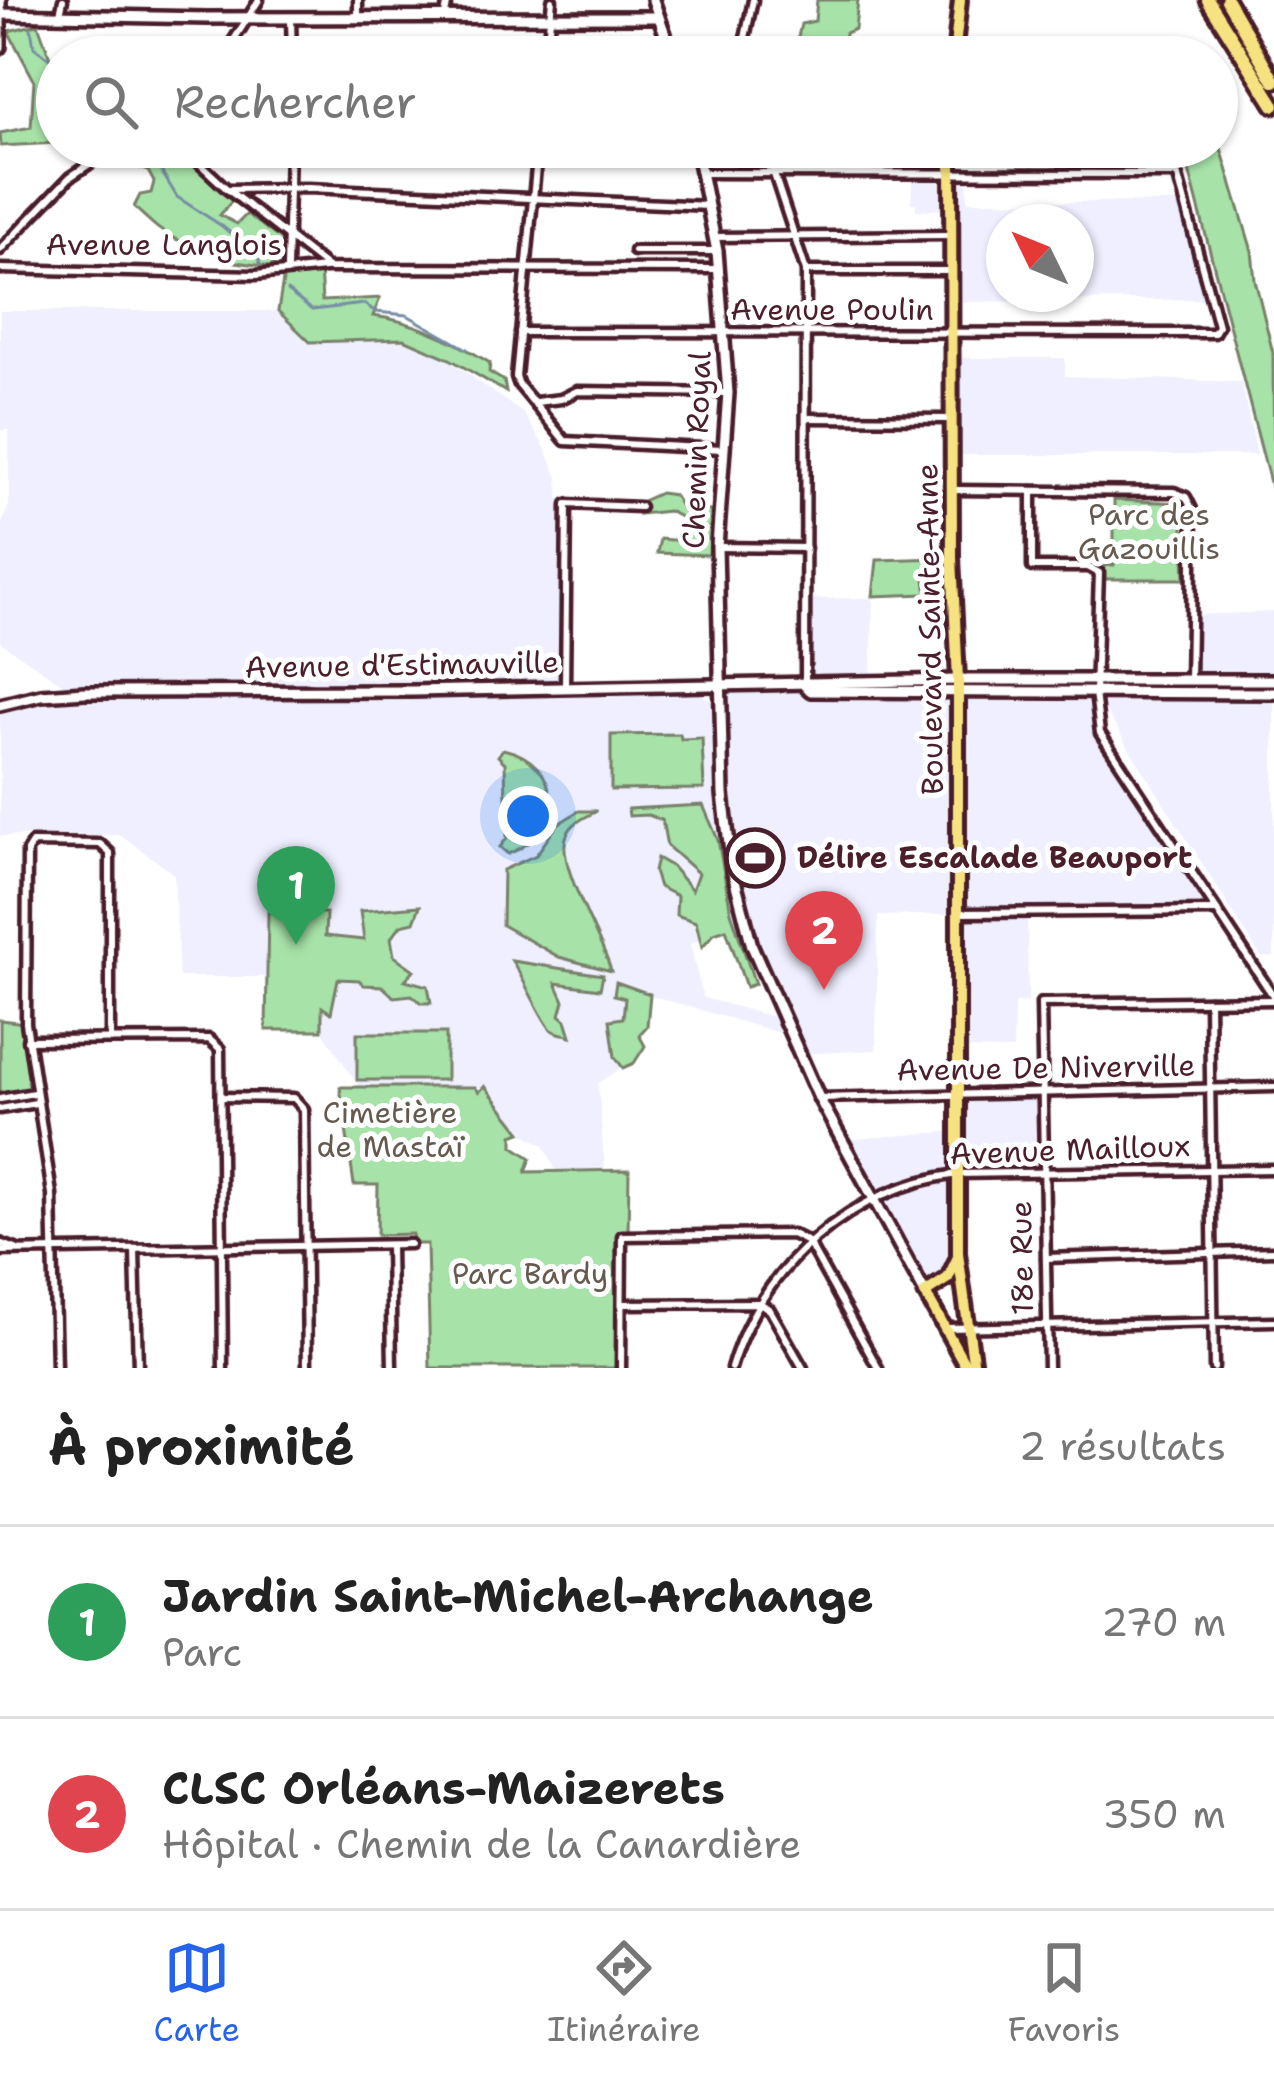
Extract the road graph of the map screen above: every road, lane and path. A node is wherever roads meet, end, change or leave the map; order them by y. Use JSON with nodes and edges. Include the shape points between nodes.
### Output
{"nodes":[{"id":1,"x":0,"y":0,"type":"edge"},
{"id":2,"x":63,"y":0,"type":"edge"},
{"id":3,"x":259,"y":0,"type":"edge"},
{"id":4,"x":358,"y":0,"type":"edge"},
{"id":5,"x":448,"y":0,"type":"edge"},
{"id":6,"x":552,"y":0,"type":"edge"},
{"id":7,"x":653,"y":0,"type":"edge"},
{"id":8,"x":753,"y":0,"type":"edge"},
{"id":9,"x":961,"y":0,"type":"edge"},
{"id":10,"x":1208,"y":0,"type":"edge"},
{"id":11,"x":1227,"y":0,"type":"edge"},
{"id":12,"x":1,"y":14,"type":"edge"},
{"id":13,"x":60,"y":14,"type":"junction"},
{"id":14,"x":250,"y":15,"type":"junction"},
{"id":15,"x":445,"y":15,"type":"junction"},
{"id":16,"x":291,"y":16,"type":"junction"},
{"id":17,"x":358,"y":17,"type":"junction"},
{"id":18,"x":548,"y":17,"type":"junction"},
{"id":19,"x":657,"y":17,"type":"junction"},
{"id":20,"x":236,"y":36,"type":"edge"},
{"id":21,"x":291,"y":36,"type":"edge"},
{"id":22,"x":547,"y":36,"type":"edge"},
{"id":23,"x":665,"y":36,"type":"edge"},
{"id":24,"x":746,"y":36,"type":"edge"},
{"id":25,"x":956,"y":36,"type":"edge"},
{"id":26,"x":1231,"y":36,"type":"edge"},
{"id":27,"x":0,"y":47,"type":"edge"},
{"id":28,"x":1238,"y":48,"type":"edge"},
{"id":29,"x":1274,"y":81,"type":"edge"},
{"id":30,"x":1274,"y":105,"type":"edge"},
{"id":31,"x":84,"y":168,"type":"edge"},
{"id":32,"x":204,"y":168,"type":"edge"},
{"id":33,"x":289,"y":168,"type":"edge"},
{"id":34,"x":536,"y":168,"type":"edge"},
{"id":35,"x":701,"y":168,"type":"edge"},
{"id":36,"x":772,"y":168,"type":"edge"},
{"id":37,"x":951,"y":168,"type":"edge"},
{"id":38,"x":1176,"y":168,"type":"edge"},
{"id":39,"x":702,"y":172,"type":"junction"},
{"id":40,"x":774,"y":173,"type":"junction"},
{"id":41,"x":951,"y":173,"type":"junction"},
{"id":42,"x":1178,"y":173,"type":"junction"},
{"id":43,"x":289,"y":188,"type":"junction"},
{"id":44,"x":227,"y":189,"type":"junction"},
{"id":45,"x":533,"y":199,"type":"junction"},
{"id":46,"x":709,"y":206,"type":"junction"},
{"id":47,"x":796,"y":233,"type":"junction"},
{"id":48,"x":952,"y":235,"type":"junction"},
{"id":49,"x":288,"y":236,"type":"junction"},
{"id":50,"x":714,"y":237,"type":"junction"},
{"id":51,"x":0,"y":250,"type":"edge"},
{"id":52,"x":634,"y":251,"type":"dead end"},
{"id":53,"x":717,"y":251,"type":"junction"},
{"id":54,"x":328,"y":268,"type":"junction"},
{"id":55,"x":528,"y":268,"type":"junction"},
{"id":56,"x":0,"y":269,"type":"edge"},
{"id":57,"x":287,"y":269,"type":"junction"},
{"id":58,"x":718,"y":269,"type":"junction"},
{"id":59,"x":806,"y":271,"type":"junction"},
{"id":60,"x":952,"y":271,"type":"junction"},
{"id":61,"x":520,"y":332,"type":"junction"},
{"id":62,"x":807,"y":332,"type":"junction"},
{"id":63,"x":952,"y":333,"type":"junction"},
{"id":64,"x":724,"y":334,"type":"junction"},
{"id":65,"x":728,"y":393,"type":"junction"},
{"id":66,"x":534,"y":403,"type":"junction"},
{"id":67,"x":806,"y":418,"type":"junction"},
{"id":68,"x":950,"y":419,"type":"junction"},
{"id":69,"x":726,"y":449,"type":"junction"},
{"id":70,"x":951,"y":490,"type":"junction"},
{"id":71,"x":1033,"y":491,"type":"junction"},
{"id":72,"x":640,"y":507,"type":"dead end"},
{"id":73,"x":717,"y":547,"type":"junction"},
{"id":74,"x":806,"y":548,"type":"junction"},
{"id":75,"x":1274,"y":680,"type":"edge"},
{"id":76,"x":1190,"y":683,"type":"junction"},
{"id":77,"x":720,"y":685,"type":"junction"},
{"id":78,"x":958,"y":685,"type":"junction"},
{"id":79,"x":805,"y":686,"type":"junction"},
{"id":80,"x":565,"y":687,"type":"junction"},
{"id":81,"x":1096,"y":688,"type":"junction"},
{"id":82,"x":1274,"y":693,"type":"edge"},
{"id":83,"x":1189,"y":696,"type":"junction"},
{"id":84,"x":0,"y":705,"type":"edge"},
{"id":85,"x":1218,"y":911,"type":"junction"},
{"id":86,"x":957,"y":914,"type":"junction"},
{"id":87,"x":1274,"y":999,"type":"edge"},
{"id":88,"x":1209,"y":1001,"type":"junction"},
{"id":89,"x":110,"y":1039,"type":"junction"},
{"id":90,"x":27,"y":1040,"type":"junction"},
{"id":91,"x":1274,"y":1087,"type":"edge"},
{"id":92,"x":1209,"y":1088,"type":"junction"},
{"id":93,"x":1042,"y":1091,"type":"junction"},
{"id":94,"x":957,"y":1093,"type":"junction"},
{"id":95,"x":221,"y":1097,"type":"junction"},
{"id":96,"x":35,"y":1098,"type":"junction"},
{"id":97,"x":819,"y":1098,"type":"junction"},
{"id":98,"x":0,"y":1099,"type":"edge"},
{"id":99,"x":0,"y":1109,"type":"edge"},
{"id":100,"x":1274,"y":1169,"type":"edge"},
{"id":101,"x":1211,"y":1170,"type":"junction"},
{"id":102,"x":1044,"y":1172,"type":"junction"},
{"id":103,"x":958,"y":1174,"type":"junction"},
{"id":104,"x":871,"y":1199,"type":"junction"},
{"id":105,"x":808,"y":1242,"type":"junction"},
{"id":106,"x":410,"y":1244,"type":"dead end"},
{"id":107,"x":390,"y":1245,"type":"junction"},
{"id":108,"x":304,"y":1246,"type":"junction"},
{"id":109,"x":0,"y":1247,"type":"edge"},
{"id":110,"x":222,"y":1248,"type":"junction"},
{"id":111,"x":54,"y":1250,"type":"junction"},
{"id":112,"x":135,"y":1250,"type":"junction"},
{"id":113,"x":1274,"y":1251,"type":"edge"},
{"id":114,"x":958,"y":1253,"type":"junction"},
{"id":115,"x":1212,"y":1253,"type":"junction"},
{"id":116,"x":1046,"y":1258,"type":"junction"},
{"id":117,"x":925,"y":1293,"type":"junction"},
{"id":118,"x":760,"y":1303,"type":"junction"},
{"id":119,"x":623,"y":1304,"type":"junction"},
{"id":120,"x":1274,"y":1321,"type":"edge"},
{"id":121,"x":1213,"y":1322,"type":"junction"},
{"id":122,"x":1047,"y":1324,"type":"junction"},
{"id":123,"x":969,"y":1326,"type":"junction"},
{"id":124,"x":945,"y":1328,"type":"junction"},
{"id":125,"x":56,"y":1368,"type":"edge"},
{"id":126,"x":138,"y":1368,"type":"edge"},
{"id":127,"x":223,"y":1368,"type":"edge"},
{"id":128,"x":307,"y":1368,"type":"edge"},
{"id":129,"x":392,"y":1368,"type":"edge"},
{"id":130,"x":621,"y":1368,"type":"edge"},
{"id":131,"x":731,"y":1368,"type":"edge"},
{"id":132,"x":803,"y":1368,"type":"edge"},
{"id":133,"x":878,"y":1368,"type":"edge"},
{"id":134,"x":970,"y":1368,"type":"edge"},
{"id":135,"x":1048,"y":1368,"type":"edge"},
{"id":136,"x":1214,"y":1368,"type":"edge"}],
"edges":[{"from":1,"to":12,"type":"main road"},
{"from":2,"to":13,"type":"street"},
{"from":3,"to":14,"type":"street"},
{"from":4,"to":17,"type":"street"},
{"from":5,"to":15,"type":"street"},
{"from":6,"to":18,"type":"street"},
{"from":7,"to":19,"type":"main road"},
{"from":8,"to":24,"type":"street"},
{"from":9,"to":25,"type":"main road"},
{"from":10,"to":26,"type":"highway"},
{"from":11,"to":29,"type":"highway"},
{"from":12,"to":13,"type":"main road"},
{"from":12,"to":27,"type":"main road"},
{"from":13,"to":14,"type":"main road"},
{"from":14,"to":16,"type":"main road"},
{"from":14,"to":20,"type":"street"},
{"from":15,"to":17,"type":"main road"},
{"from":15,"to":18,"type":"main road"},
{"from":16,"to":17,"type":"main road"},
{"from":16,"to":21,"type":"street"},
{"from":18,"to":19,"type":"main road"},
{"from":18,"to":22,"type":"street"},
{"from":19,"to":23,"type":"main road"},
{"from":28,"to":30,"type":"highway"},
{"from":31,"to":51,"type":"street"},
{"from":32,"to":44,"type":"street"},
{"from":33,"to":43,"type":"street"},
{"from":34,"to":45,"type":"street"},
{"from":35,"to":39,"type":"main road","name":"Chemin Royal"},
{"from":36,"to":40,"type":"street"},
{"from":37,"to":41,"type":"main road","name":"Boulevard Sainte-Anne"},
{"from":38,"to":42,"type":"street"},
{"from":39,"to":40,"type":"street"},
{"from":39,"to":46,"type":"main road","name":"Chemin Royal"},
{"from":40,"to":41,"type":"street"},
{"from":40,"to":47,"type":"street"},
{"from":41,"to":42,"type":"street"},
{"from":41,"to":48,"type":"main road","name":"Boulevard Sainte-Anne"},
{"from":42,"to":63,"type":"street","name":"Avenue Poulin","via":[[1216,332]]},
{"from":43,"to":44,"type":"street"},
{"from":43,"to":45,"type":"street"},
{"from":43,"to":49,"type":"street"},
{"from":44,"to":49,"type":"street"},
{"from":45,"to":46,"type":"street"},
{"from":45,"to":55,"type":"street"},
{"from":46,"to":50,"type":"main road","name":"Chemin Royal"},
{"from":47,"to":48,"type":"street"},
{"from":47,"to":50,"type":"street"},
{"from":47,"to":59,"type":"street"},
{"from":48,"to":60,"type":"main road","name":"Boulevard Sainte-Anne"},
{"from":49,"to":54,"type":"street"},
{"from":49,"to":57,"type":"street"},
{"from":50,"to":53,"type":"main road","name":"Chemin Royal"},
{"from":52,"to":53,"type":"street"},
{"from":53,"to":58,"type":"main road","name":"Chemin Royal"},
{"from":54,"to":55,"type":"street","name":"Avenue Langlois"},
{"from":54,"to":57,"type":"street","name":"Avenue Langlois"},
{"from":55,"to":58,"type":"street","name":"Avenue Langlois"},
{"from":55,"to":61,"type":"street"},
{"from":56,"to":57,"type":"street","name":"Avenue Langlois"},
{"from":58,"to":64,"type":"main road","name":"Chemin Royal"},
{"from":59,"to":60,"type":"street"},
{"from":59,"to":62,"type":"street"},
{"from":60,"to":63,"type":"main road","name":"Boulevard Sainte-Anne"},
{"from":61,"to":64,"type":"street","name":"Avenue Poulin"},
{"from":61,"to":66,"type":"street","via":[[516,377]]},
{"from":62,"to":63,"type":"street","name":"Avenue Poulin"},
{"from":62,"to":64,"type":"street","name":"Avenue Poulin"},
{"from":62,"to":67,"type":"street"},
{"from":63,"to":68,"type":"main road","name":"Boulevard Sainte-Anne"},
{"from":64,"to":65,"type":"main road","name":"Chemin Royal"},
{"from":65,"to":66,"type":"street","via":[[578,391]]},
{"from":65,"to":69,"type":"main road","name":"Chemin Royal"},
{"from":66,"to":69,"type":"street","via":[[565,441]]},
{"from":67,"to":68,"type":"street"},
{"from":67,"to":74,"type":"street"},
{"from":68,"to":70,"type":"main road","name":"Boulevard Sainte-Anne"},
{"from":69,"to":73,"type":"main road","name":"Chemin Royal"},
{"from":70,"to":71,"type":"street"},
{"from":70,"to":78,"type":"main road","name":"Boulevard Sainte-Anne"},
{"from":71,"to":76,"type":"street","via":[[1187,498]]},
{"from":71,"to":81,"type":"street","via":[[1032,567],[1099,573]]},
{"from":72,"to":80,"type":"street","via":[[567,504]]},
{"from":73,"to":74,"type":"street"},
{"from":73,"to":77,"type":"main road","name":"Chemin Royal"},
{"from":74,"to":79,"type":"street"},
{"from":75,"to":76,"type":"main road","name":"Avenue d'Estimauville"},
{"from":76,"to":81,"type":"main road","name":"Avenue d'Estimauville"},
{"from":76,"to":83,"type":"street"},
{"from":77,"to":79,"type":"main road","name":"Avenue d'Estimauville"},
{"from":77,"to":80,"type":"main road","name":"Avenue d'Estimauville"},
{"from":77,"to":97,"type":"main road","name":"Chemin Royal","via":[[724,819],[742,918]]},
{"from":78,"to":79,"type":"main road","name":"Avenue d'Estimauville"},
{"from":78,"to":81,"type":"main road","name":"Avenue d'Estimauville"},
{"from":78,"to":86,"type":"main road","name":"Boulevard Sainte-Anne"},
{"from":80,"to":84,"type":"main road","name":"Avenue d'Estimauville","via":[[86,692]]},
{"from":81,"to":83,"type":"main road","name":"Avenue d'Estimauville"},
{"from":81,"to":85,"type":"street","via":[[1100,733]]},
{"from":82,"to":83,"type":"main road","name":"Avenue d'Estimauville"},
{"from":85,"to":86,"type":"street"},
{"from":85,"to":87,"type":"street"},
{"from":86,"to":94,"type":"main road","name":"Boulevard Sainte-Anne"},
{"from":87,"to":88,"type":"street"},
{"from":88,"to":92,"type":"street"},
{"from":88,"to":93,"type":"street","name":"18e Rue","via":[[1041,1003]]},
{"from":89,"to":90,"type":"street"},
{"from":89,"to":90,"type":"street","via":[[110,853],[100,844],[32,842]]},
{"from":89,"to":95,"type":"street","via":[[215,1042]]},
{"from":90,"to":96,"type":"street"},
{"from":91,"to":92,"type":"street","name":"Avenue De Niverville"},
{"from":92,"to":93,"type":"street","name":"Avenue De Niverville"},
{"from":92,"to":101,"type":"street"},
{"from":93,"to":94,"type":"street","name":"Avenue De Niverville"},
{"from":93,"to":102,"type":"street","name":"18e Rue"},
{"from":94,"to":97,"type":"street","name":"Avenue De Niverville"},
{"from":94,"to":103,"type":"main road","name":"Boulevard Sainte-Anne"},
{"from":95,"to":108,"type":"street","via":[[301,1102]]},
{"from":95,"to":110,"type":"street"},
{"from":96,"to":98,"type":"street"},
{"from":96,"to":99,"type":"street"},
{"from":96,"to":111,"type":"street"},
{"from":97,"to":104,"type":"main road","name":"Chemin Royal"},
{"from":100,"to":101,"type":"street","name":"Avenue Mailloux"},
{"from":101,"to":102,"type":"street","name":"Avenue Mailloux"},
{"from":101,"to":115,"type":"street"},
{"from":102,"to":103,"type":"street","name":"Avenue Mailloux"},
{"from":102,"to":116,"type":"street","name":"18e Rue"},
{"from":103,"to":104,"type":"street","name":"Avenue Mailloux"},
{"from":103,"to":114,"type":"main road","name":"Boulevard Sainte-Anne"},
{"from":104,"to":105,"type":"street","name":"Avenue Mailloux"},
{"from":104,"to":117,"type":"main road","name":"Chemin Royal"},
{"from":105,"to":118,"type":"street","name":"Avenue Mailloux"},
{"from":105,"to":119,"type":"street","via":[[792,1234],[622,1236]]},
{"from":105,"to":133,"type":"street"},
{"from":106,"to":107,"type":"street"},
{"from":107,"to":108,"type":"street"},
{"from":107,"to":129,"type":"street"},
{"from":108,"to":110,"type":"street"},
{"from":108,"to":128,"type":"street"},
{"from":109,"to":111,"type":"street"},
{"from":110,"to":112,"type":"street"},
{"from":110,"to":127,"type":"street"},
{"from":111,"to":112,"type":"street"},
{"from":111,"to":125,"type":"street"},
{"from":112,"to":126,"type":"street"},
{"from":113,"to":115,"type":"street"},
{"from":114,"to":117,"type":"main road","via":[[948,1278]]},
{"from":114,"to":123,"type":"main road","name":"Boulevard Sainte-Anne"},
{"from":115,"to":116,"type":"street"},
{"from":115,"to":121,"type":"street"},
{"from":116,"to":122,"type":"street","name":"18e Rue"},
{"from":117,"to":124,"type":"main road"},
{"from":118,"to":119,"type":"street"},
{"from":118,"to":131,"type":"street","name":"Avenue Mailloux"},
{"from":118,"to":132,"type":"street"},
{"from":119,"to":130,"type":"street"},
{"from":120,"to":121,"type":"street"},
{"from":121,"to":122,"type":"street"},
{"from":121,"to":136,"type":"street"},
{"from":122,"to":123,"type":"street"},
{"from":122,"to":135,"type":"street","name":"18e Rue"},
{"from":123,"to":124,"type":"street"},
{"from":123,"to":134,"type":"main road","name":"Boulevard Sainte-Anne"},
{"from":124,"to":134,"type":"main road"}]}
